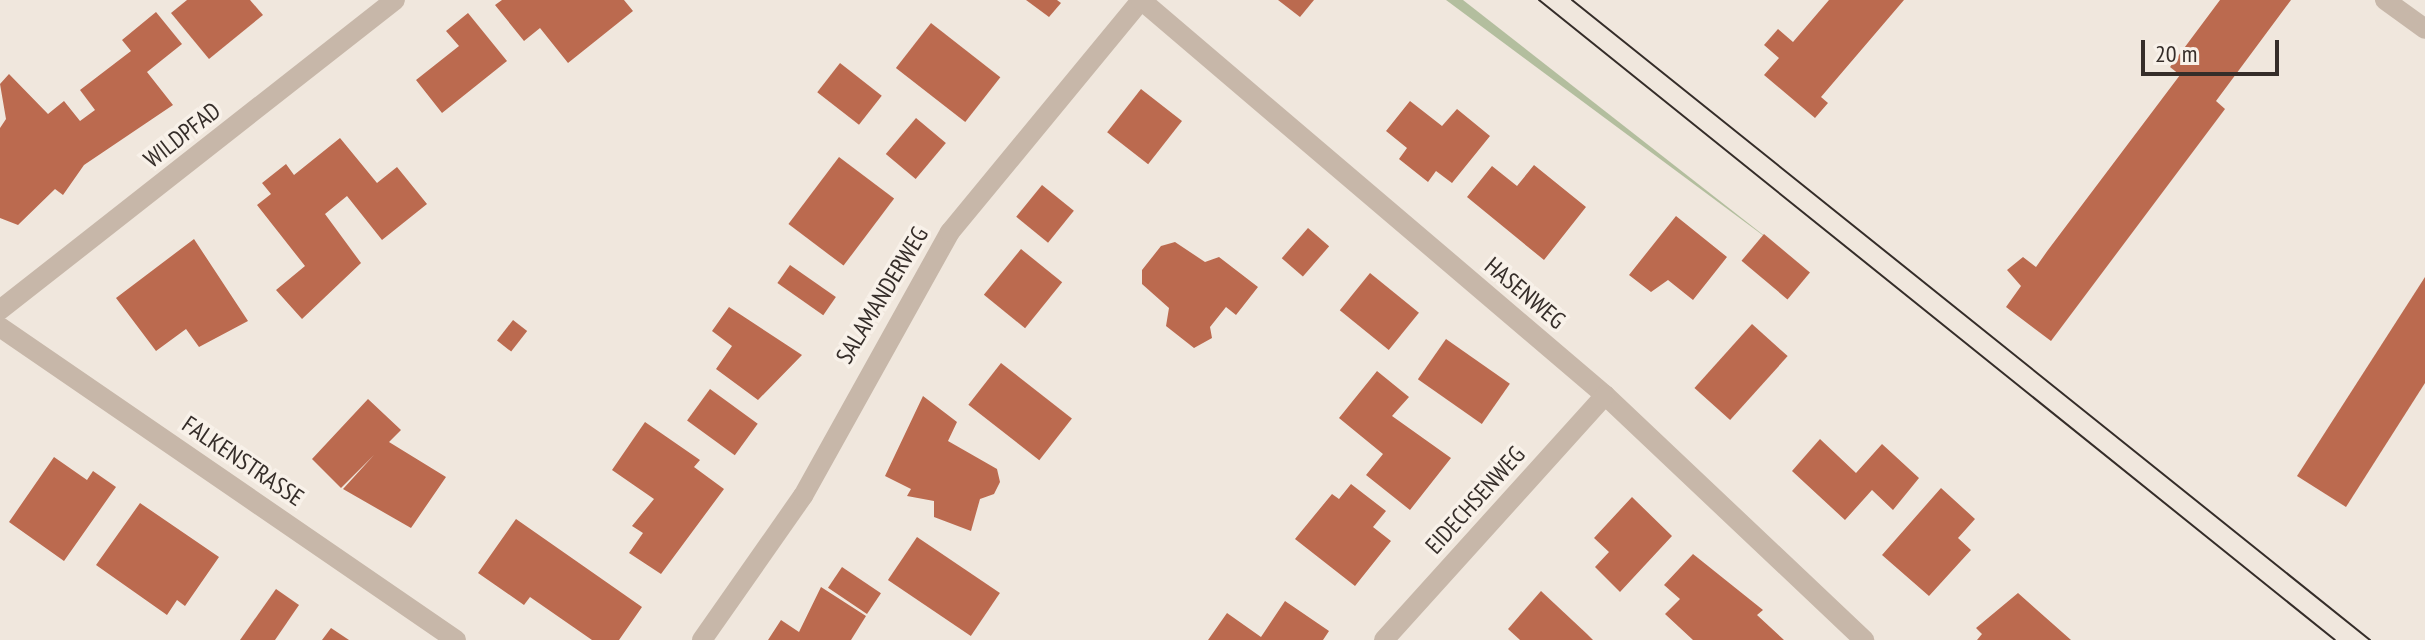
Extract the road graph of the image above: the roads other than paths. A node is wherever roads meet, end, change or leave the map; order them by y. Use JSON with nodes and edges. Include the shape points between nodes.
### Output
{"nodes":[{"id":1,"x":395,"y":0,"type":"edge"},
{"id":2,"x":1141,"y":0,"type":"edge"},
{"id":3,"x":2385,"y":0,"type":"edge"},
{"id":4,"x":2425,"y":29,"type":"edge"},
{"id":5,"x":0,"y":310,"type":"edge"},
{"id":6,"x":0,"y":327,"type":"edge"},
{"id":7,"x":1605,"y":395,"type":"junction"},
{"id":8,"x":456,"y":640,"type":"edge"},
{"id":9,"x":702,"y":640,"type":"edge"},
{"id":10,"x":1384,"y":640,"type":"edge"},
{"id":11,"x":1864,"y":640,"type":"edge"}],
"edges":[{"from":1,"to":5,"type":"street","name":"WILDPFAD"},
{"from":2,"to":7,"type":"street","name":"HASENWEG"},
{"from":2,"to":9,"type":"street","name":"SALAMANDERWEG","via":[[950,232],[803,496]]},
{"from":3,"to":4,"type":"street"},
{"from":6,"to":8,"type":"street","name":"FALKENSTRASSE"},
{"from":7,"to":10,"type":"street","name":"EIDECHSENWEG"},
{"from":7,"to":11,"type":"street","name":"HASENWEG"}]}
